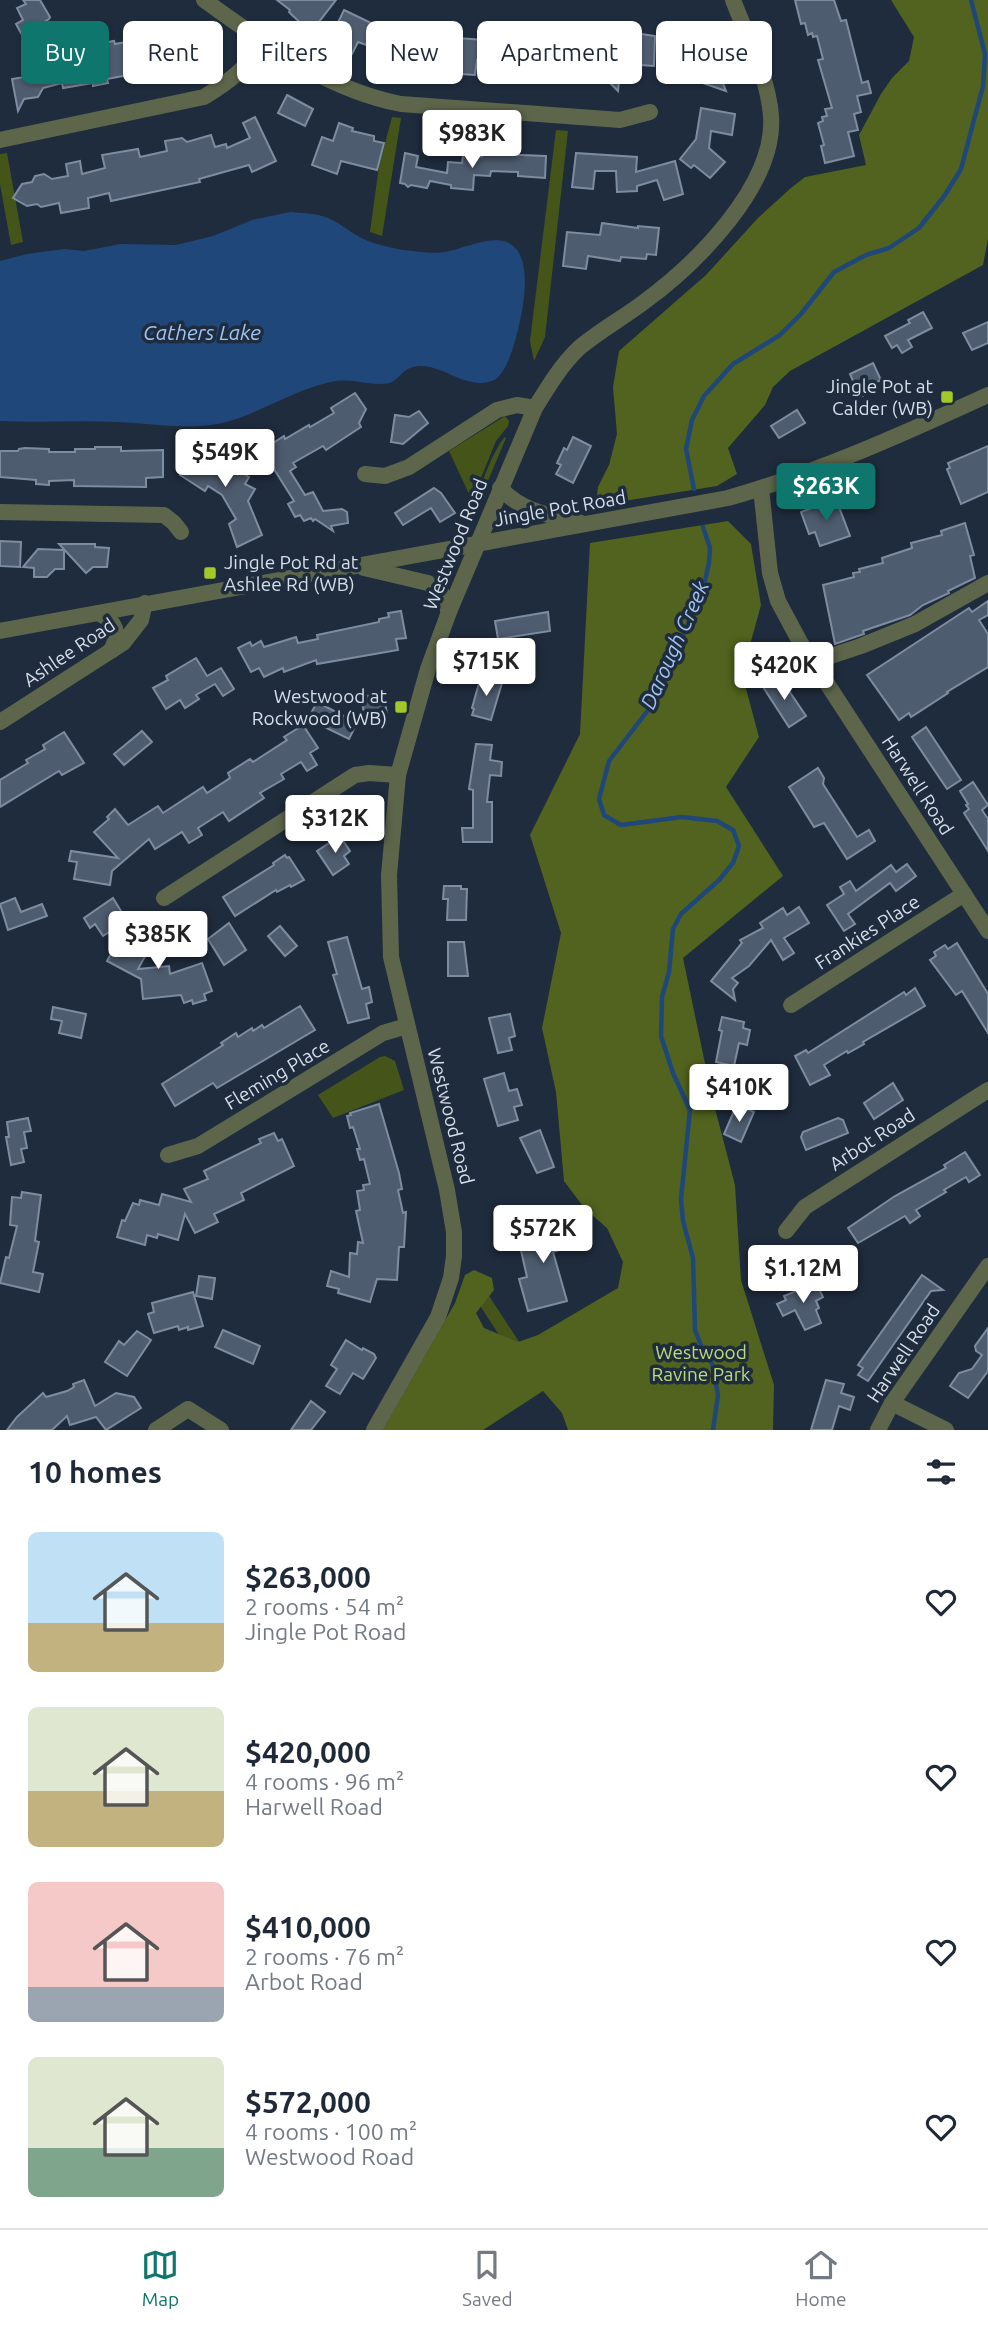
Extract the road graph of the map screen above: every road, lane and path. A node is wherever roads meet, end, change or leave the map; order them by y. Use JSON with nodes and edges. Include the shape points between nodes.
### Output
{"nodes":[{"id":1,"x":204,"y":0,"type":"edge"},
{"id":2,"x":733,"y":0,"type":"edge"},
{"id":3,"x":237,"y":23,"type":"edge"},
{"id":4,"x":237,"y":76,"type":"edge"},
{"id":5,"x":336,"y":84,"type":"edge"},
{"id":6,"x":650,"y":112,"type":"dead end"},
{"id":7,"x":0,"y":140,"type":"edge"},
{"id":8,"x":988,"y":395,"type":"edge"},
{"id":9,"x":535,"y":408,"type":"junction"},
{"id":10,"x":365,"y":474,"type":"dead end"},
{"id":11,"x":500,"y":488,"type":"junction"},
{"id":12,"x":761,"y":488,"type":"junction"},
{"id":13,"x":0,"y":512,"type":"edge"},
{"id":14,"x":586,"y":524,"type":"junction"},
{"id":15,"x":181,"y":532,"type":"dead end"},
{"id":16,"x":477,"y":544,"type":"junction"},
{"id":17,"x":357,"y":567,"type":"junction"},
{"id":18,"x":988,"y":583,"type":"edge"},
{"id":19,"x":145,"y":603,"type":"junction"},
{"id":20,"x":449,"y":612,"type":"junction"},
{"id":21,"x":98,"y":613,"type":"junction"},
{"id":22,"x":0,"y":631,"type":"edge"},
{"id":23,"x":111,"y":651,"type":"junction"},
{"id":24,"x":813,"y":662,"type":"junction"},
{"id":25,"x":0,"y":722,"type":"edge"},
{"id":26,"x":398,"y":775,"type":"junction"},
{"id":27,"x":964,"y":894,"type":"junction"},
{"id":28,"x":164,"y":898,"type":"dead end"},
{"id":29,"x":988,"y":931,"type":"edge"},
{"id":30,"x":792,"y":1005,"type":"dead end"},
{"id":31,"x":407,"y":1026,"type":"junction"},
{"id":32,"x":988,"y":1090,"type":"edge"},
{"id":33,"x":168,"y":1155,"type":"dead end"},
{"id":34,"x":786,"y":1231,"type":"dead end"},
{"id":35,"x":988,"y":1266,"type":"edge"},
{"id":36,"x":892,"y":1403,"type":"junction"},
{"id":37,"x":156,"y":1430,"type":"edge"},
{"id":38,"x":220,"y":1430,"type":"edge"},
{"id":39,"x":374,"y":1430,"type":"edge"},
{"id":40,"x":878,"y":1430,"type":"edge"},
{"id":41,"x":946,"y":1430,"type":"edge"}],
"edges":[{"from":1,"to":3,"type":"street"},
{"from":2,"to":9,"type":"street","name":"Westwood Road","via":[[768,95],[771,128],[762,169],[746,196],[694,259],[579,348]]},
{"from":4,"to":7,"type":"street","via":[[204,97]]},
{"from":5,"to":6,"type":"street","via":[[389,102],[620,120]]},
{"from":8,"to":12,"type":"street","name":"Jingle Pot Road","via":[[855,455]]},
{"from":9,"to":10,"type":"street","via":[[517,405],[497,410],[409,467],[385,475]]},
{"from":9,"to":11,"type":"street","name":"Westwood Road"},
{"from":11,"to":14,"type":"street","via":[[524,508]]},
{"from":11,"to":16,"type":"street","name":"Westwood Road"},
{"from":12,"to":14,"type":"street","name":"Jingle Pot Road"},
{"from":12,"to":24,"type":"street","name":"Harwell Road","via":[[775,593]]},
{"from":13,"to":15,"type":"street","via":[[164,515]]},
{"from":14,"to":16,"type":"street","name":"Jingle Pot Road"},
{"from":16,"to":17,"type":"street","name":"Jingle Pot Road"},
{"from":16,"to":20,"type":"street","name":"Westwood Road"},
{"from":17,"to":19,"type":"street","name":"Jingle Pot Road"},
{"from":17,"to":20,"type":"street","via":[[428,583],[442,594]]},
{"from":18,"to":24,"type":"street","via":[[915,624]]},
{"from":19,"to":21,"type":"street","name":"Jingle Pot Road"},
{"from":19,"to":23,"type":"street","name":"Ashlee Road","via":[[134,631]]},
{"from":20,"to":26,"type":"street","name":"Westwood Road","via":[[424,680]]},
{"from":21,"to":22,"type":"street","name":"Jingle Pot Road"},
{"from":21,"to":23,"type":"street","via":[[115,625],[117,638]]},
{"from":23,"to":25,"type":"street","name":"Ashlee Road"},
{"from":24,"to":27,"type":"street","name":"Harwell Road"},
{"from":26,"to":28,"type":"street","via":[[355,775]]},
{"from":26,"to":31,"type":"street","name":"Westwood Road","via":[[390,843],[388,929]]},
{"from":27,"to":29,"type":"street","name":"Harwell Road"},
{"from":27,"to":30,"type":"street","name":"Frankies Place"},
{"from":31,"to":33,"type":"street","name":"Fleming Place","via":[[383,1033],[198,1146]]},
{"from":31,"to":39,"type":"street","name":"Westwood Road","via":[[447,1190],[454,1256],[438,1317]]},
{"from":32,"to":34,"type":"street","name":"Arbot Road","via":[[805,1207]]},
{"from":35,"to":36,"type":"street","name":"Harwell Road"},
{"from":36,"to":40,"type":"street","name":"Harwell Road"},
{"from":36,"to":41,"type":"street"},
{"from":37,"to":38,"type":"street","via":[[188,1409]]}]}
